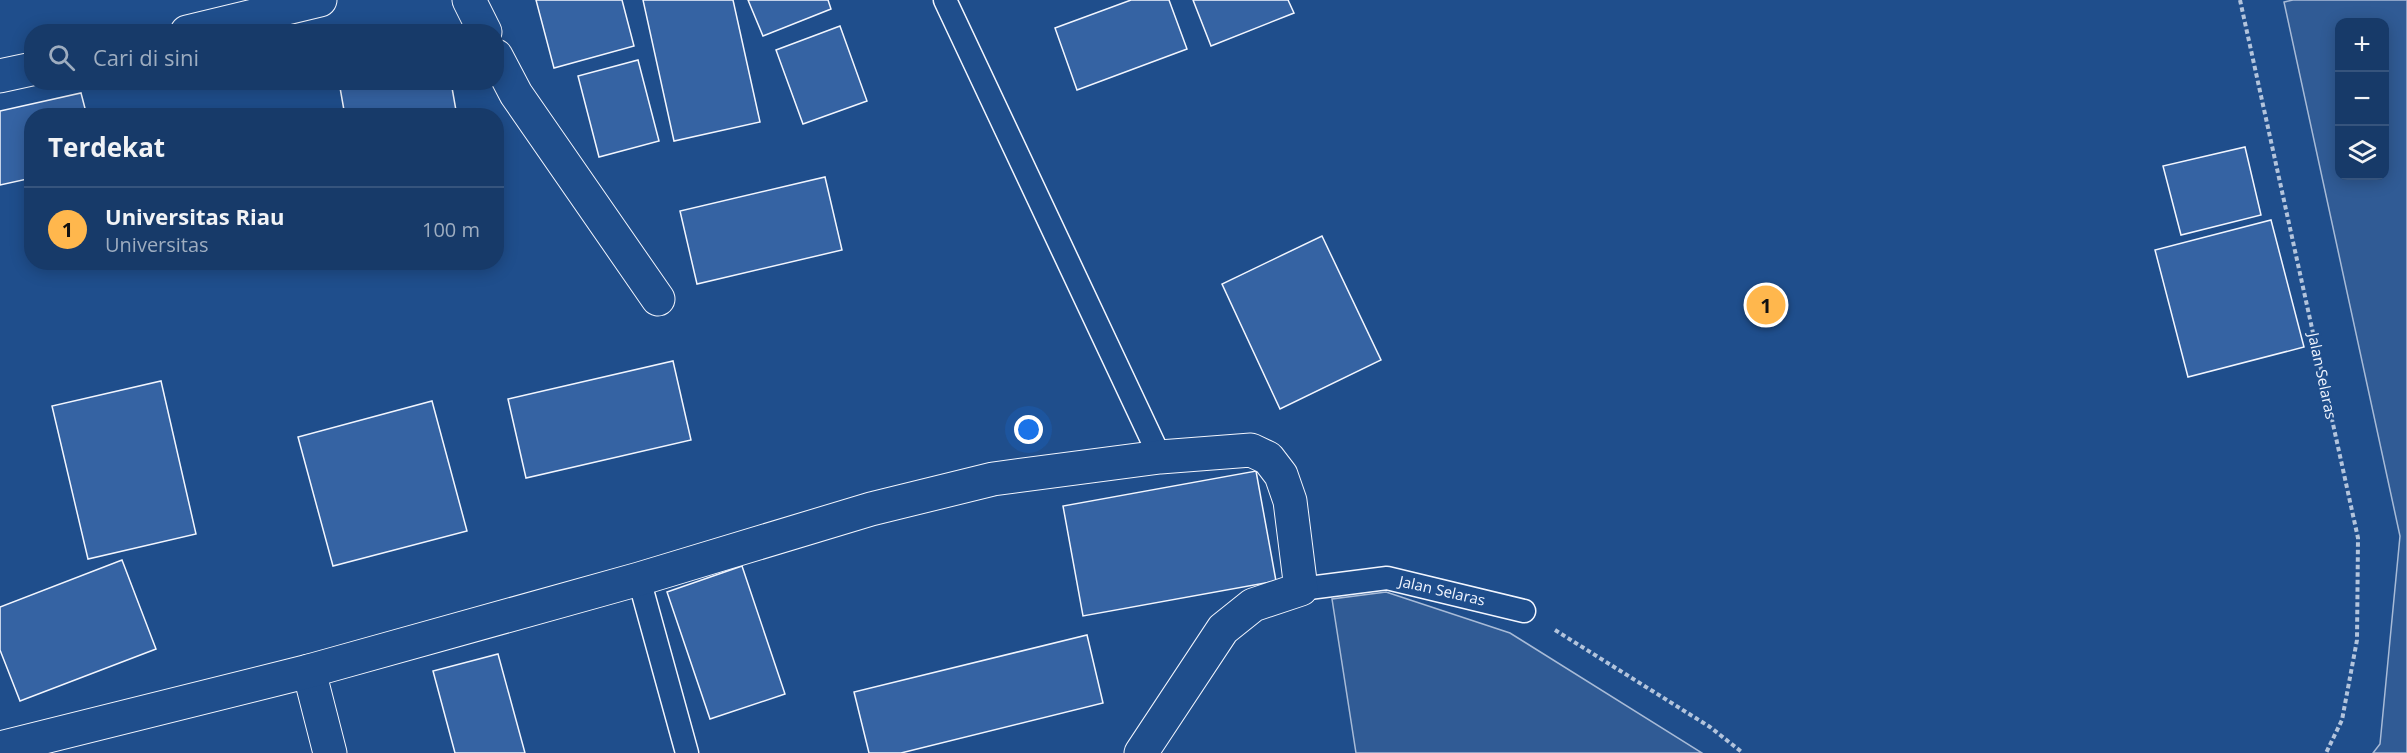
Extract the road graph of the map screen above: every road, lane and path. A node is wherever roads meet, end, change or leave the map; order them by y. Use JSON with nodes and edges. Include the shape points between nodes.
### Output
{"nodes":[{"id":1,"x":320,"y":0,"type":"edge"},
{"id":2,"x":469,"y":0,"type":"edge"},
{"id":3,"x":945,"y":0,"type":"edge"},
{"id":4,"x":2240,"y":0,"type":"edge"},
{"id":5,"x":221,"y":24,"type":"edge"},
{"id":6,"x":480,"y":24,"type":"edge"},
{"id":7,"x":24,"y":71,"type":"edge"},
{"id":8,"x":504,"y":71,"type":"edge"},
{"id":9,"x":0,"y":76,"type":"edge"},
{"id":10,"x":658,"y":299,"type":"dead end"},
{"id":11,"x":1160,"y":457,"type":"junction"},
{"id":12,"x":639,"y":579,"type":"junction"},
{"id":13,"x":1301,"y":589,"type":"junction"},
{"id":14,"x":1524,"y":610,"type":"joint"},
{"id":15,"x":309,"y":671,"type":"junction"},
{"id":16,"x":0,"y":751,"type":"edge"},
{"id":17,"x":330,"y":753,"type":"edge"},
{"id":18,"x":687,"y":753,"type":"edge"},
{"id":19,"x":1140,"y":753,"type":"edge"},
{"id":20,"x":1743,"y":753,"type":"edge"},
{"id":21,"x":2326,"y":753,"type":"edge"}],
"edges":[{"from":1,"to":5,"type":"street"},
{"from":2,"to":6,"type":"street"},
{"from":3,"to":11,"type":"lane"},
{"from":4,"to":21,"type":"path","name":"Jalan Selaras","via":[[2358,538],[2357,640],[2342,720]]},
{"from":7,"to":9,"type":"street"},
{"from":8,"to":10,"type":"street"},
{"from":11,"to":12,"type":"street","via":[[993,480],[871,509]]},
{"from":11,"to":13,"type":"street","via":[[1251,450],[1268,458],[1281,476],[1290,501]]},
{"from":12,"to":15,"type":"street"},
{"from":12,"to":18,"type":"lane"},
{"from":13,"to":14,"type":"lane","name":"Jalan Selaras","via":[[1387,578]]},
{"from":13,"to":19,"type":"street","name":"Jalan Selaras","via":[[1252,605],[1223,629]]},
{"from":14,"to":20,"type":"path","via":[[1710,727]]},
{"from":15,"to":16,"type":"street"},
{"from":15,"to":17,"type":"street"}]}
